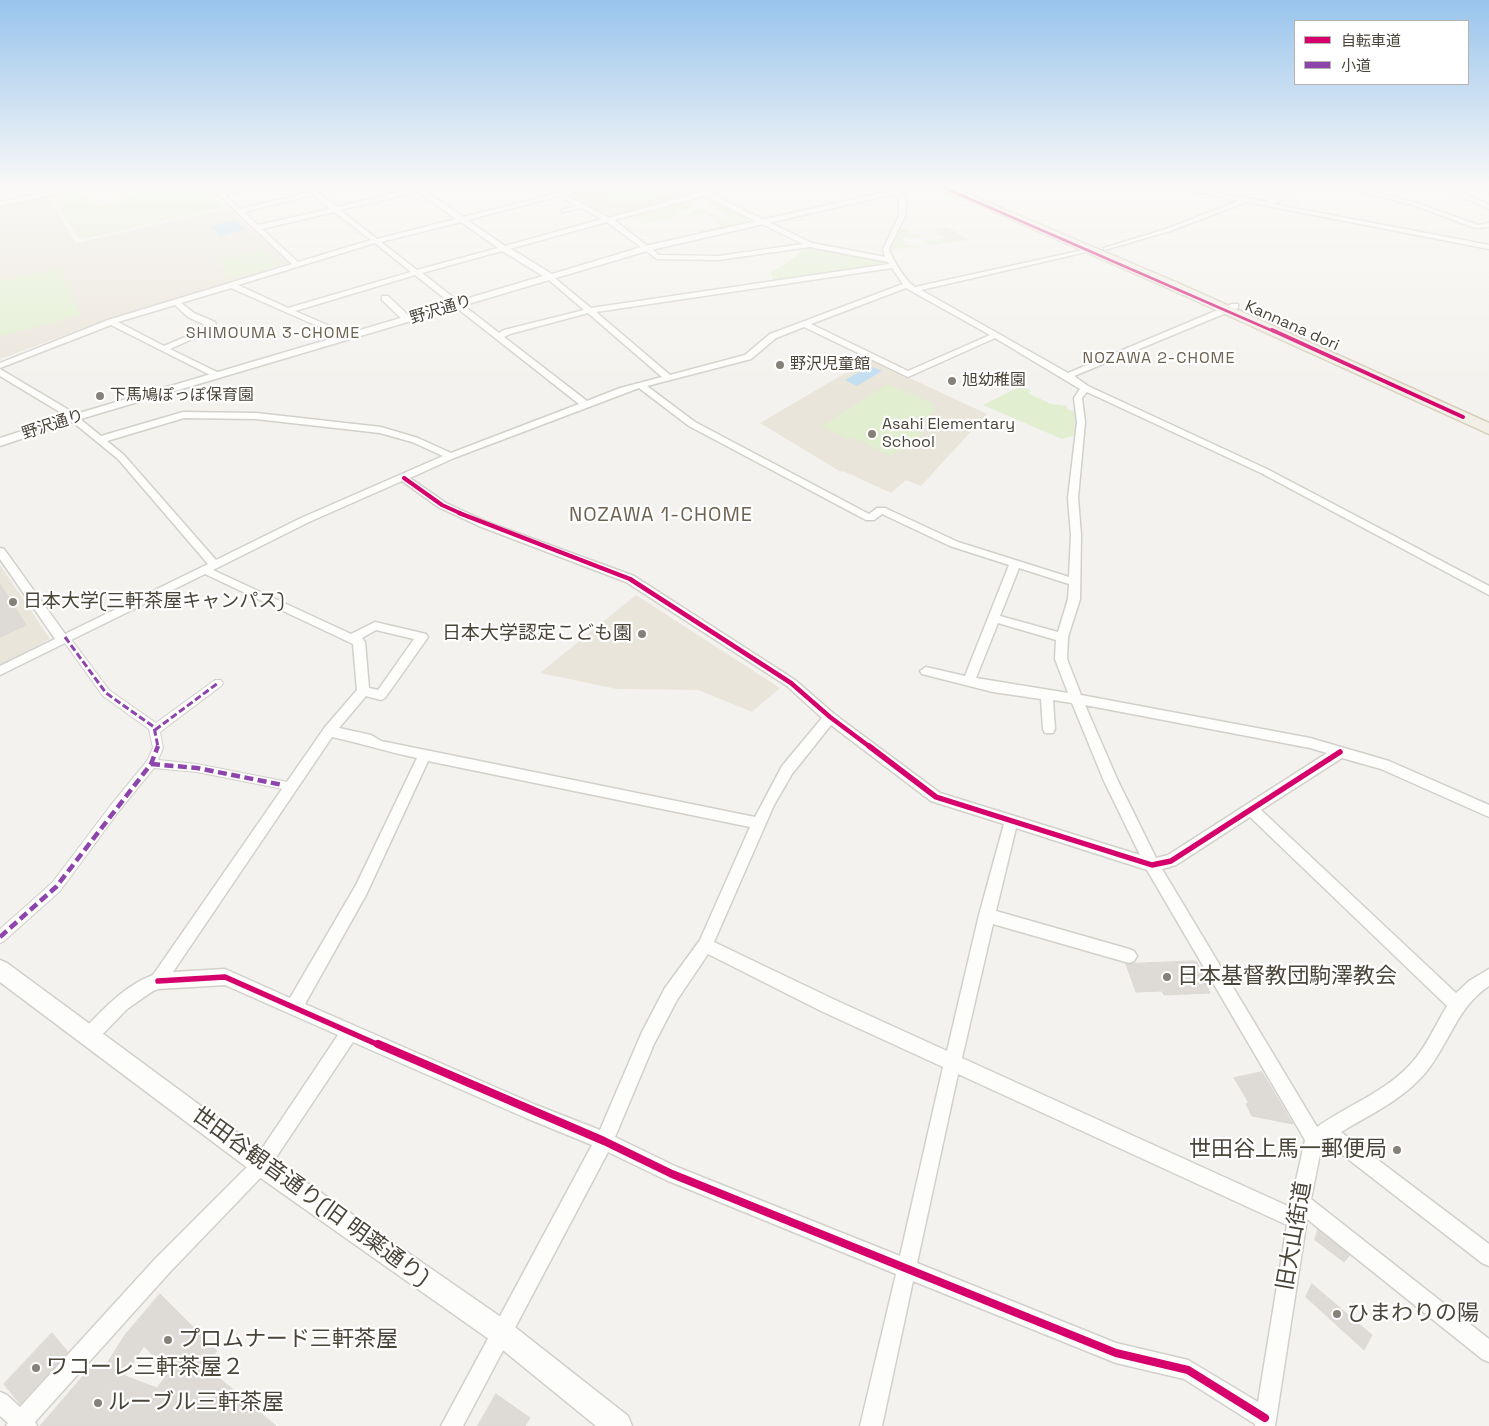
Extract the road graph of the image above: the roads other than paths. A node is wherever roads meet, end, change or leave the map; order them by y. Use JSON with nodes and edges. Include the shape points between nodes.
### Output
{"nodes":[{"id":1,"x":286,"y":255,"type":"edge"},
{"id":2,"x":329,"y":255,"type":"edge"},
{"id":3,"x":394,"y":255,"type":"edge"},
{"id":4,"x":484,"y":255,"type":"edge"},
{"id":5,"x":514,"y":255,"type":"edge"},
{"id":6,"x":627,"y":255,"type":"edge"},
{"id":7,"x":654,"y":255,"type":"edge"},
{"id":8,"x":748,"y":255,"type":"edge"},
{"id":9,"x":854,"y":255,"type":"edge"},
{"id":10,"x":889,"y":255,"type":"edge"},
{"id":11,"x":1064,"y":255,"type":"edge"},
{"id":12,"x":1097,"y":255,"type":"edge"},
{"id":13,"x":1116,"y":255,"type":"edge"},
{"id":14,"x":893,"y":263,"type":"junction"},
{"id":15,"x":297,"y":264,"type":"junction"},
{"id":16,"x":417,"y":272,"type":"junction"},
{"id":17,"x":551,"y":277,"type":"junction"},
{"id":18,"x":230,"y":285,"type":"junction"},
{"id":19,"x":911,"y":287,"type":"junction"},
{"id":20,"x":385,"y":298,"type":"dead end"},
{"id":21,"x":176,"y":302,"type":"junction"},
{"id":22,"x":457,"y":304,"type":"junction"},
{"id":23,"x":1230,"y":308,"type":"junction"},
{"id":24,"x":289,"y":310,"type":"junction"},
{"id":25,"x":592,"y":310,"type":"junction"},
{"id":26,"x":319,"y":317,"type":"dead end"},
{"id":27,"x":310,"y":320,"type":"junction"},
{"id":28,"x":408,"y":320,"type":"junction"},
{"id":29,"x":111,"y":322,"type":"junction"},
{"id":30,"x":803,"y":323,"type":"junction"},
{"id":31,"x":996,"y":335,"type":"junction"},
{"id":32,"x":347,"y":337,"type":"junction"},
{"id":33,"x":499,"y":337,"type":"junction"},
{"id":34,"x":163,"y":349,"type":"junction"},
{"id":35,"x":0,"y":366,"type":"edge"},
{"id":36,"x":0,"y":372,"type":"edge"},
{"id":37,"x":216,"y":376,"type":"junction"},
{"id":38,"x":1068,"y":376,"type":"junction"},
{"id":39,"x":668,"y":378,"type":"junction"},
{"id":40,"x":640,"y":384,"type":"junction"},
{"id":41,"x":1085,"y":388,"type":"junction"},
{"id":42,"x":584,"y":403,"type":"junction"},
{"id":43,"x":1467,"y":415,"type":"junction"},
{"id":44,"x":73,"y":418,"type":"junction"},
{"id":45,"x":1489,"y":418,"type":"edge"},
{"id":46,"x":1489,"y":422,"type":"edge"},
{"id":47,"x":1489,"y":429,"type":"edge"},
{"id":48,"x":1489,"y":434,"type":"edge"},
{"id":49,"x":99,"y":440,"type":"junction"},
{"id":50,"x":0,"y":442,"type":"edge"},
{"id":51,"x":451,"y":456,"type":"junction"},
{"id":52,"x":404,"y":478,"type":"junction"},
{"id":53,"x":0,"y":551,"type":"edge"},
{"id":54,"x":1015,"y":564,"type":"junction"},
{"id":55,"x":210,"y":566,"type":"junction"},
{"id":56,"x":1074,"y":582,"type":"junction"},
{"id":57,"x":1489,"y":592,"type":"edge"},
{"id":58,"x":993,"y":618,"type":"junction"},
{"id":59,"x":1062,"y":636,"type":"junction"},
{"id":60,"x":63,"y":638,"type":"junction"},
{"id":61,"x":353,"y":638,"type":"junction"},
{"id":62,"x":0,"y":671,"type":"edge"},
{"id":63,"x":926,"y":672,"type":"dead end"},
{"id":64,"x":969,"y":682,"type":"junction"},
{"id":65,"x":218,"y":683,"type":"dead end"},
{"id":66,"x":363,"y":691,"type":"junction"},
{"id":67,"x":1047,"y":695,"type":"junction"},
{"id":68,"x":1076,"y":699,"type":"junction"},
{"id":69,"x":830,"y":717,"type":"junction"},
{"id":70,"x":1049,"y":729,"type":"dead end"},
{"id":71,"x":155,"y":730,"type":"junction"},
{"id":72,"x":329,"y":731,"type":"junction"},
{"id":73,"x":1340,"y":752,"type":"junction"},
{"id":74,"x":426,"y":754,"type":"junction"},
{"id":75,"x":151,"y":764,"type":"junction"},
{"id":76,"x":283,"y":785,"type":"dead end"},
{"id":77,"x":1252,"y":810,"type":"junction"},
{"id":78,"x":1489,"y":811,"type":"edge"},
{"id":79,"x":1011,"y":822,"type":"junction"},
{"id":80,"x":757,"y":823,"type":"junction"},
{"id":81,"x":1152,"y":865,"type":"junction"},
{"id":82,"x":986,"y":915,"type":"junction"},
{"id":83,"x":0,"y":936,"type":"edge"},
{"id":84,"x":705,"y":946,"type":"junction"},
{"id":85,"x":1129,"y":956,"type":"dead end"},
{"id":86,"x":0,"y":970,"type":"edge"},
{"id":87,"x":1489,"y":978,"type":"edge"},
{"id":88,"x":158,"y":981,"type":"junction"},
{"id":89,"x":1456,"y":1004,"type":"junction"},
{"id":90,"x":294,"y":1007,"type":"junction"},
{"id":91,"x":350,"y":1032,"type":"junction"},
{"id":92,"x":90,"y":1035,"type":"junction"},
{"id":93,"x":951,"y":1062,"type":"junction"},
{"id":94,"x":1320,"y":1135,"type":"junction"},
{"id":95,"x":604,"y":1141,"type":"junction"},
{"id":96,"x":261,"y":1165,"type":"junction"},
{"id":97,"x":1298,"y":1211,"type":"junction"},
{"id":98,"x":1489,"y":1256,"type":"edge"},
{"id":99,"x":907,"y":1269,"type":"junction"},
{"id":100,"x":502,"y":1334,"type":"junction"},
{"id":101,"x":1489,"y":1352,"type":"edge"},
{"id":102,"x":0,"y":1402,"type":"edge"},
{"id":103,"x":1265,"y":1422,"type":"edge"},
{"id":104,"x":21,"y":1424,"type":"edge"},
{"id":105,"x":452,"y":1426,"type":"edge"},
{"id":106,"x":618,"y":1426,"type":"edge"},
{"id":107,"x":871,"y":1426,"type":"edge"}],
"edges":[{"from":1,"to":15,"type":"street"},
{"from":2,"to":15,"type":"street"},
{"from":3,"to":16,"type":"street"},
{"from":4,"to":16,"type":"street"},
{"from":5,"to":17,"type":"street"},
{"from":6,"to":17,"type":"street","name":"野沢通り"},
{"from":7,"to":8,"type":"street","via":[[688,258]]},
{"from":9,"to":14,"type":"street"},
{"from":10,"to":14,"type":"street"},
{"from":11,"to":19,"type":"street"},
{"from":12,"to":23,"type":"main road","name":"Kannana dori"},
{"from":13,"to":23,"type":"main road","name":"Kannana dori"},
{"from":14,"to":19,"type":"street"},
{"from":14,"to":25,"type":"street"},
{"from":15,"to":18,"type":"street"},
{"from":16,"to":22,"type":"street"},
{"from":16,"to":24,"type":"street"},
{"from":17,"to":22,"type":"street","name":"野沢通り"},
{"from":17,"to":25,"type":"street"},
{"from":18,"to":21,"type":"street"},
{"from":18,"to":24,"type":"street"},
{"from":19,"to":30,"type":"street"},
{"from":19,"to":31,"type":"street"},
{"from":20,"to":28,"type":"street"},
{"from":21,"to":29,"type":"street"},
{"from":21,"to":34,"type":"street","via":[[190,315],[212,324],[213,328]]},
{"from":22,"to":28,"type":"street","name":"野沢通り"},
{"from":22,"to":33,"type":"street"},
{"from":23,"to":38,"type":"street"},
{"from":23,"to":43,"type":"main road","name":"Kannana dori"},
{"from":24,"to":27,"type":"street"},
{"from":25,"to":33,"type":"street","via":[[507,332]]},
{"from":25,"to":39,"type":"street"},
{"from":26,"to":27,"type":"street"},
{"from":27,"to":32,"type":"street"},
{"from":28,"to":32,"type":"street","name":"野沢通り"},
{"from":29,"to":34,"type":"street"},
{"from":29,"to":35,"type":"street"},
{"from":30,"to":31,"type":"street","via":[[908,374]]},
{"from":30,"to":39,"type":"street","via":[[773,336],[753,354],[739,360]]},
{"from":31,"to":38,"type":"street"},
{"from":32,"to":37,"type":"street","name":"野沢通り"},
{"from":33,"to":42,"type":"street"},
{"from":34,"to":37,"type":"street"},
{"from":36,"to":44,"type":"street"},
{"from":37,"to":44,"type":"street","name":"野沢通り"},
{"from":38,"to":41,"type":"street"},
{"from":39,"to":40,"type":"street"},
{"from":40,"to":42,"type":"street"},
{"from":40,"to":54,"type":"street","via":[[692,424],[870,518],[881,510],[954,544]]},
{"from":41,"to":56,"type":"street","via":[[1078,398],[1081,422],[1073,498],[1076,535]]},
{"from":41,"to":57,"type":"street","via":[[1264,471]]},
{"from":42,"to":51,"type":"street"},
{"from":43,"to":45,"type":"main road"},
{"from":43,"to":46,"type":"main road","name":"Kannana dori"},
{"from":43,"to":47,"type":"main road","name":"Kannana dori"},
{"from":43,"to":48,"type":"main road"},
{"from":44,"to":49,"type":"street"},
{"from":44,"to":50,"type":"street","name":"野沢通り"},
{"from":49,"to":51,"type":"street","via":[[183,415],[256,416],[381,430]]},
{"from":49,"to":55,"type":"street","via":[[136,473]]},
{"from":51,"to":52,"type":"street"},
{"from":52,"to":55,"type":"street","via":[[305,520]]},
{"from":52,"to":69,"type":"street","via":[[442,505],[483,524],[630,579],[791,683]]},
{"from":53,"to":60,"type":"street"},
{"from":54,"to":56,"type":"street"},
{"from":54,"to":58,"type":"street"},
{"from":55,"to":60,"type":"street"},
{"from":55,"to":61,"type":"street","via":[[210,573]]},
{"from":56,"to":59,"type":"street","via":[[1074,599]]},
{"from":58,"to":59,"type":"street"},
{"from":58,"to":64,"type":"street"},
{"from":59,"to":68,"type":"street","via":[[1061,659]]},
{"from":60,"to":62,"type":"street"},
{"from":60,"to":71,"type":"street","via":[[106,693]]},
{"from":61,"to":66,"type":"street","via":[[359,642]]},
{"from":61,"to":66,"type":"street","via":[[375,626],[422,637],[381,695]]},
{"from":63,"to":64,"type":"street"},
{"from":64,"to":67,"type":"street"},
{"from":65,"to":71,"type":"street"},
{"from":66,"to":72,"type":"street"},
{"from":67,"to":68,"type":"street"},
{"from":67,"to":70,"type":"street"},
{"from":68,"to":73,"type":"street","via":[[1310,743]]},
{"from":68,"to":81,"type":"street"},
{"from":69,"to":79,"type":"street","via":[[936,797]]},
{"from":69,"to":80,"type":"street","via":[[787,770]]},
{"from":71,"to":75,"type":"street","via":[[158,748]]},
{"from":72,"to":74,"type":"street"},
{"from":72,"to":88,"type":"street"},
{"from":73,"to":77,"type":"street"},
{"from":73,"to":78,"type":"street","via":[[1384,765]]},
{"from":74,"to":80,"type":"street"},
{"from":74,"to":90,"type":"street","via":[[361,890]]},
{"from":75,"to":76,"type":"street","via":[[197,768]]},
{"from":75,"to":83,"type":"street","via":[[56,887]]},
{"from":77,"to":81,"type":"street","via":[[1171,861]]},
{"from":77,"to":89,"type":"street"},
{"from":79,"to":81,"type":"street"},
{"from":79,"to":82,"type":"street"},
{"from":80,"to":84,"type":"street","via":[[734,884]]},
{"from":81,"to":94,"type":"street"},
{"from":82,"to":85,"type":"street"},
{"from":82,"to":93,"type":"street"},
{"from":84,"to":93,"type":"street"},
{"from":84,"to":95,"type":"street","via":[[671,994],[648,1038]]},
{"from":86,"to":92,"type":"street","name":"世田谷観音通り(旧 明薬通り)"},
{"from":87,"to":89,"type":"street"},
{"from":88,"to":90,"type":"street","via":[[226,977]]},
{"from":88,"to":92,"type":"street","via":[[143,986],[126,998]]},
{"from":89,"to":94,"type":"street","via":[[1427,1058],[1410,1077]]},
{"from":90,"to":91,"type":"street"},
{"from":91,"to":95,"type":"street"},
{"from":91,"to":96,"type":"street"},
{"from":92,"to":96,"type":"street","name":"世田谷観音通り(旧 明薬通り)"},
{"from":93,"to":97,"type":"street"},
{"from":93,"to":99,"type":"street"},
{"from":94,"to":97,"type":"street","name":"旧大山街道"},
{"from":94,"to":98,"type":"street"},
{"from":95,"to":99,"type":"street","via":[[672,1174]]},
{"from":95,"to":100,"type":"street"},
{"from":96,"to":100,"type":"street","name":"世田谷観音通り(旧 明薬通り)"},
{"from":96,"to":104,"type":"street","via":[[162,1266]]},
{"from":97,"to":101,"type":"street"},
{"from":97,"to":103,"type":"street","name":"旧大山街道"},
{"from":99,"to":103,"type":"street","via":[[1116,1353],[1188,1370]]},
{"from":99,"to":107,"type":"street"},
{"from":100,"to":105,"type":"street"},
{"from":100,"to":106,"type":"street","name":"世田谷観音通り(旧 明薬通り)"},
{"from":102,"to":104,"type":"street"}]}
